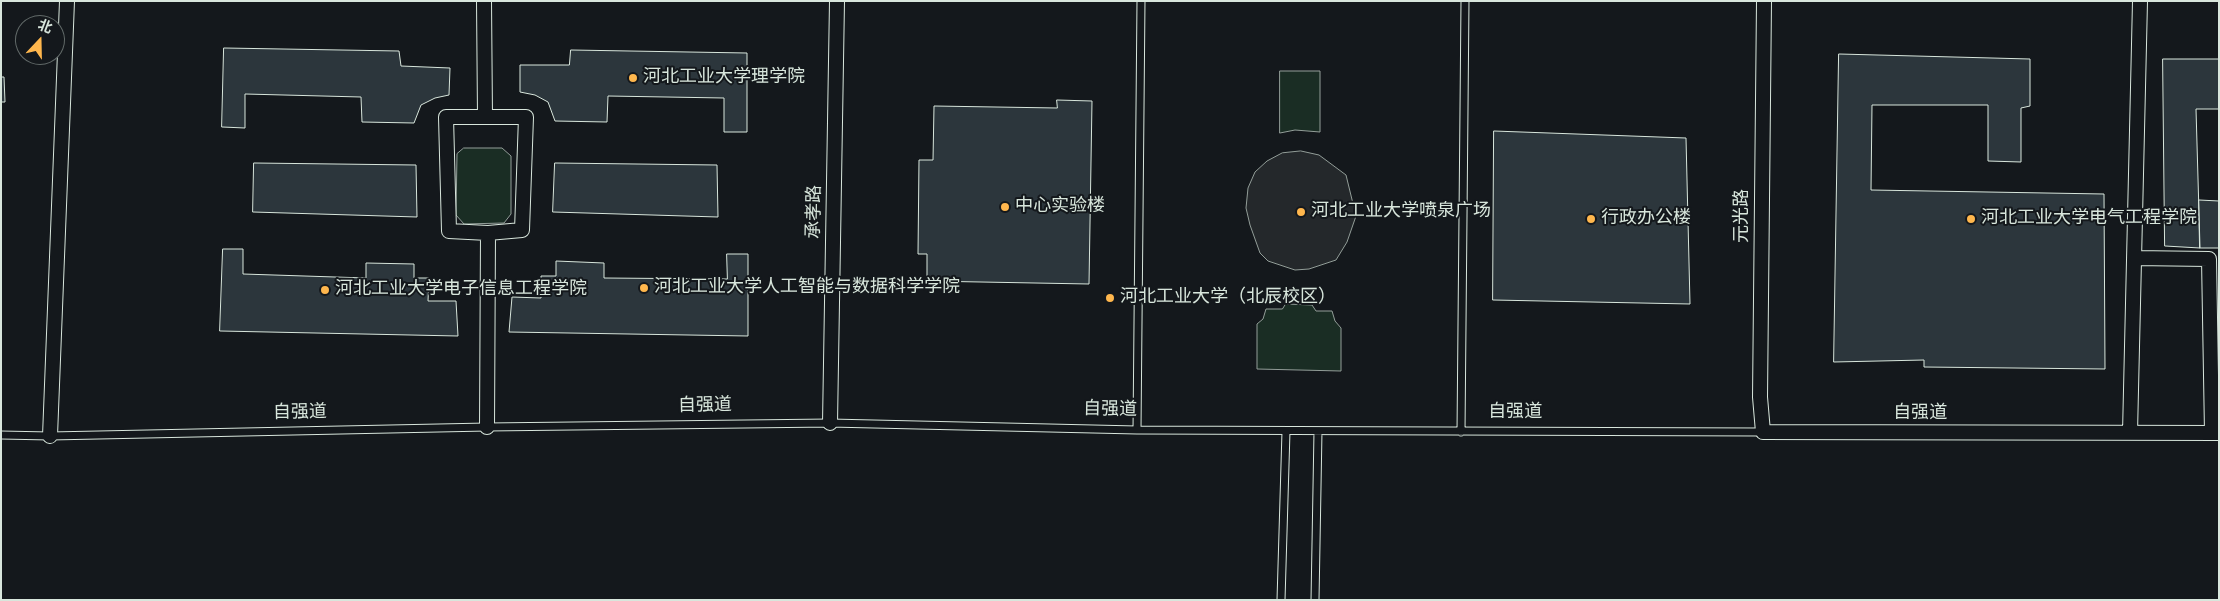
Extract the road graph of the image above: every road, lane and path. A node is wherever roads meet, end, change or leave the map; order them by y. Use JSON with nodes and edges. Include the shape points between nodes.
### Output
{"nodes":[{"id":1,"x":66,"y":1,"type":"edge"},
{"id":2,"x":484,"y":1,"type":"edge"},
{"id":3,"x":837,"y":1,"type":"edge"},
{"id":4,"x":1141,"y":1,"type":"edge"},
{"id":5,"x":1465,"y":1,"type":"edge"},
{"id":6,"x":1764,"y":1,"type":"edge"},
{"id":7,"x":2140,"y":1,"type":"edge"},
{"id":8,"x":485,"y":116,"type":"junction"},
{"id":9,"x":488,"y":233,"type":"junction"},
{"id":10,"x":2134,"y":258,"type":"junction"},
{"id":11,"x":830,"y":423,"type":"junction"},
{"id":12,"x":486,"y":427,"type":"junction"},
{"id":13,"x":1137,"y":430,"type":"junction"},
{"id":14,"x":1286,"y":431,"type":"junction"},
{"id":15,"x":1318,"y":431,"type":"junction"},
{"id":16,"x":1461,"y":432,"type":"junction"},
{"id":17,"x":1763,"y":432,"type":"junction"},
{"id":18,"x":2130,"y":433,"type":"junction"},
{"id":19,"x":2215,"y":433,"type":"edge"},
{"id":20,"x":1,"y":435,"type":"edge"},
{"id":21,"x":50,"y":436,"type":"junction"},
{"id":22,"x":1281,"y":600,"type":"edge"},
{"id":23,"x":1315,"y":600,"type":"edge"}],
"edges":[{"from":1,"to":21,"type":"street"},
{"from":2,"to":8,"type":"street"},
{"from":3,"to":11,"type":"street","name":"承孝路"},
{"from":4,"to":13,"type":"lane"},
{"from":5,"to":16,"type":"lane"},
{"from":6,"to":17,"type":"street","name":"元光路","via":[[1760,397]]},
{"from":7,"to":10,"type":"street"},
{"from":8,"to":9,"type":"street","via":[[526,117],[522,230]]},
{"from":8,"to":9,"type":"street","via":[[446,117],[448,202],[449,231]]},
{"from":9,"to":12,"type":"street"},
{"from":10,"to":18,"type":"street"},
{"from":10,"to":19,"type":"street","via":[[2209,259]]},
{"from":11,"to":12,"type":"lane","name":"自强道"},
{"from":11,"to":13,"type":"lane","name":"自强道"},
{"from":12,"to":21,"type":"lane","name":"自强道"},
{"from":13,"to":14,"type":"lane","name":"自强道"},
{"from":14,"to":15,"type":"lane","name":"自强道"},
{"from":14,"to":22,"type":"lane"},
{"from":15,"to":16,"type":"lane","name":"自强道"},
{"from":15,"to":23,"type":"lane"},
{"from":16,"to":17,"type":"lane","name":"自强道"},
{"from":17,"to":18,"type":"street","name":"自强道"},
{"from":18,"to":19,"type":"street","name":"自强道"},
{"from":20,"to":21,"type":"lane","name":"自强道"}]}
